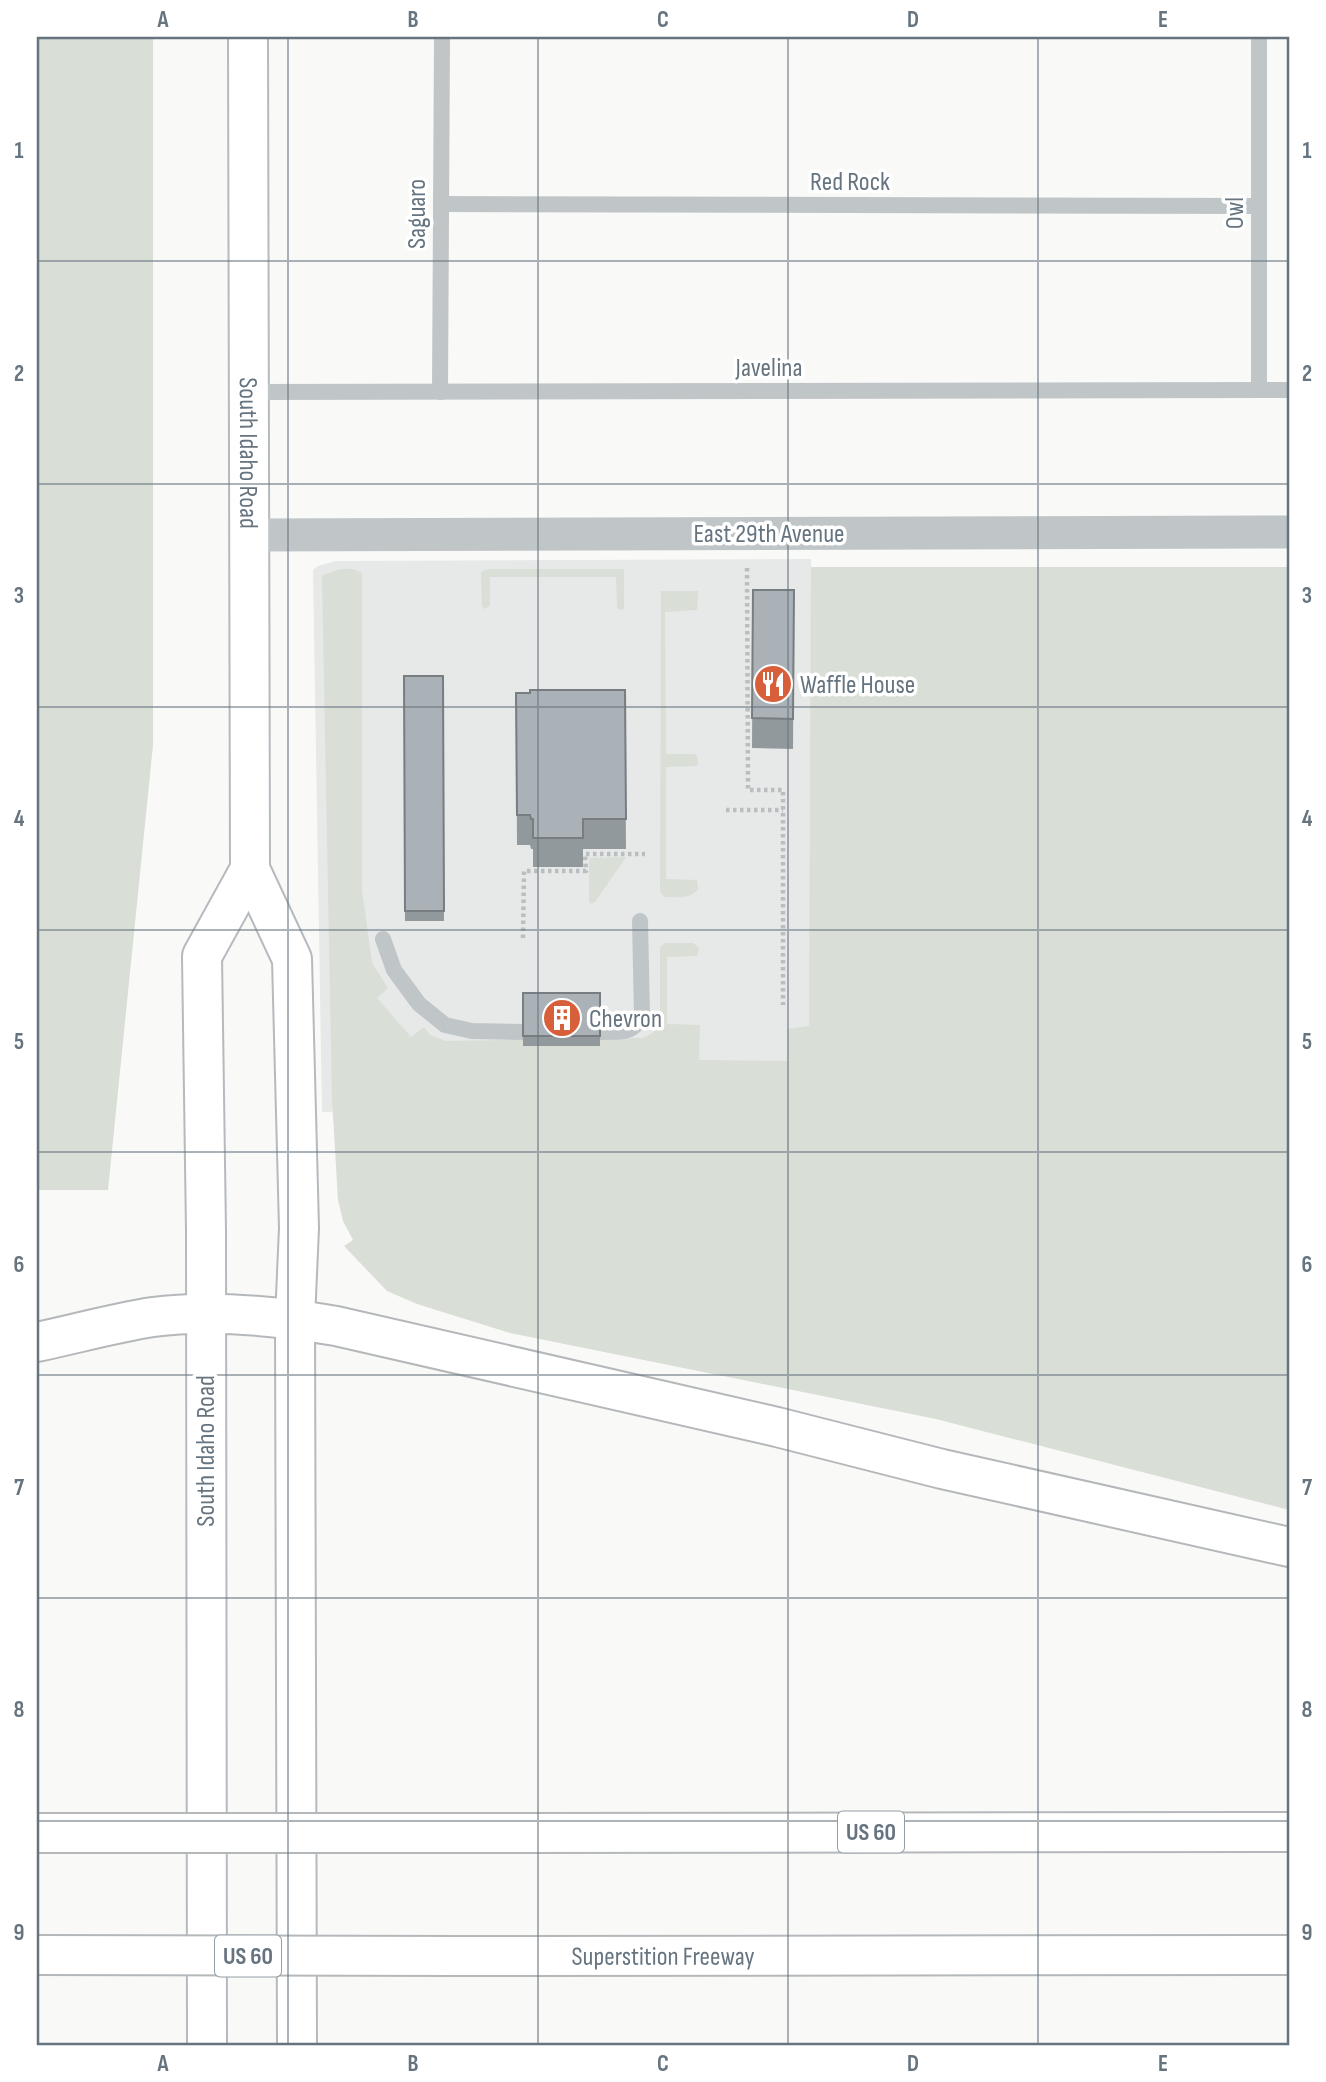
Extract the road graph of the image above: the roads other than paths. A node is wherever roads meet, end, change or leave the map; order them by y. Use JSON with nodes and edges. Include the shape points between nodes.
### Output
{"nodes":[{"id":1,"x":248,"y":37,"type":"edge"},
{"id":2,"x":442,"y":37,"type":"edge"},
{"id":3,"x":1259,"y":37,"type":"edge"},
{"id":4,"x":441,"y":204,"type":"junction"},
{"id":5,"x":1259,"y":206,"type":"junction"},
{"id":6,"x":1259,"y":390,"type":"junction"},
{"id":7,"x":1289,"y":390,"type":"edge"},
{"id":8,"x":248,"y":392,"type":"junction"},
{"id":9,"x":440,"y":392,"type":"junction"},
{"id":10,"x":1289,"y":532,"type":"edge"},
{"id":11,"x":248,"y":535,"type":"junction"},
{"id":12,"x":250,"y":869,"type":"junction"},
{"id":13,"x":640,"y":921,"type":"dead end"},
{"id":14,"x":383,"y":939,"type":"dead end"},
{"id":15,"x":523,"y":1032,"type":"edge"},
{"id":16,"x":600,"y":1032,"type":"edge"},
{"id":17,"x":205,"y":1313,"type":"junction"},
{"id":18,"x":295,"y":1319,"type":"junction"},
{"id":19,"x":37,"y":1342,"type":"edge"},
{"id":20,"x":1289,"y":1547,"type":"edge"},
{"id":21,"x":1289,"y":1832,"type":"edge"},
{"id":22,"x":37,"y":1833,"type":"edge"},
{"id":23,"x":37,"y":1955,"type":"edge"},
{"id":24,"x":1289,"y":1955,"type":"edge"},
{"id":25,"x":207,"y":2045,"type":"edge"},
{"id":26,"x":298,"y":2045,"type":"edge"}],
"edges":[{"from":1,"to":8,"type":"main road","name":"South Idaho Road"},
{"from":2,"to":4,"type":"lane","name":"Saguaro"},
{"from":3,"to":5,"type":"lane","name":"Owl"},
{"from":4,"to":5,"type":"lane","name":"Red Rock"},
{"from":4,"to":9,"type":"lane","name":"Saguaro"},
{"from":5,"to":6,"type":"lane","name":"Owl"},
{"from":6,"to":7,"type":"lane","name":"Javelina"},
{"from":6,"to":9,"type":"lane","name":"Javelina"},
{"from":8,"to":9,"type":"lane","name":"Javelina"},
{"from":8,"to":11,"type":"main road","name":"South Idaho Road"},
{"from":10,"to":11,"type":"street","name":"East 29th Avenue"},
{"from":11,"to":12,"type":"main road","name":"South Idaho Road"},
{"from":12,"to":17,"type":"main road","name":"South Idaho Road","via":[[202,956]]},
{"from":12,"to":18,"type":"main road","name":"South Idaho Road","via":[[292,959],[299,1228]]},
{"from":13,"to":16,"type":"lane","via":[[642,1017],[636,1027],[625,1031]]},
{"from":14,"to":15,"type":"lane","via":[[394,970],[419,1004],[445,1025],[472,1031]]},
{"from":17,"to":18,"type":"main road"},
{"from":17,"to":19,"type":"main road","via":[[153,1317]]},
{"from":17,"to":25,"type":"main road","name":"South Idaho Road"},
{"from":18,"to":20,"type":"main road"},
{"from":18,"to":26,"type":"main road","name":"South Idaho Road"},
{"from":21,"to":22,"type":"main road","number":"US 60","bridge":true},
{"from":23,"to":24,"type":"main road","name":"Superstition Freeway","number":"US 60","bridge":true}]}
